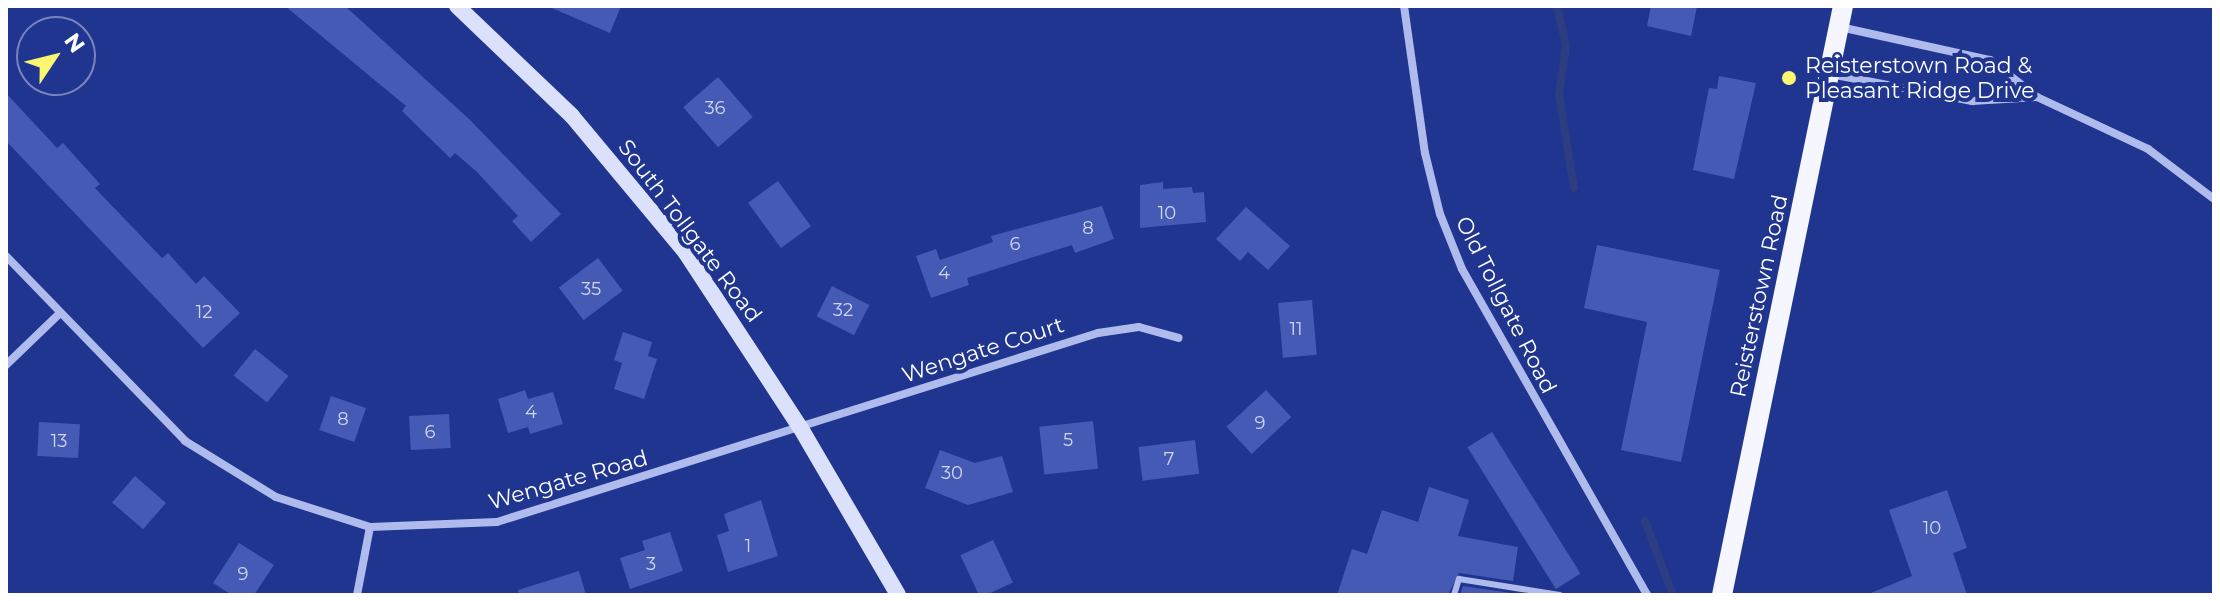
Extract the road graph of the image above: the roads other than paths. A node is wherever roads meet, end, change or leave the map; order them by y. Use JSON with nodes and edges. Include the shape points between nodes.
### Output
{"nodes":[{"id":1,"x":457,"y":6,"type":"edge"},
{"id":2,"x":1404,"y":6,"type":"edge"},
{"id":3,"x":1841,"y":16,"type":"edge"},
{"id":4,"x":1830,"y":74,"type":"junction"},
{"id":5,"x":2037,"y":97,"type":"junction"},
{"id":6,"x":2214,"y":199,"type":"edge"},
{"id":7,"x":6,"y":256,"type":"edge"},
{"id":8,"x":60,"y":313,"type":"junction"},
{"id":9,"x":1179,"y":338,"type":"dead end"},
{"id":10,"x":6,"y":365,"type":"edge"},
{"id":11,"x":800,"y":427,"type":"junction"},
{"id":12,"x":370,"y":527,"type":"junction"},
{"id":13,"x":357,"y":595,"type":"edge"},
{"id":14,"x":898,"y":595,"type":"edge"},
{"id":15,"x":1454,"y":595,"type":"edge"},
{"id":16,"x":1560,"y":595,"type":"edge"},
{"id":17,"x":1647,"y":595,"type":"edge"},
{"id":18,"x":1722,"y":595,"type":"edge"}],
"edges":[{"from":1,"to":11,"type":"street","name":"South Tollgate Road","via":[[572,116],[633,186],[730,313]]},
{"from":2,"to":17,"type":"street","name":"Old Tollgate Road","via":[[1425,153],[1451,242],[1522,381]]},
{"from":3,"to":4,"type":"main road","name":"Reisterstown Road"},
{"from":3,"to":5,"type":"street","via":[[1990,60]]},
{"from":4,"to":5,"type":"street","via":[[1972,101]]},
{"from":4,"to":18,"type":"main road","name":"Reisterstown Road"},
{"from":5,"to":6,"type":"street","via":[[2148,149]]},
{"from":7,"to":8,"type":"street","name":"Wengate Road"},
{"from":8,"to":10,"type":"street"},
{"from":8,"to":12,"type":"street","name":"Wengate Road","via":[[148,407],[232,475],[287,502]]},
{"from":9,"to":11,"type":"street","name":"Wengate Court","via":[[1139,327],[1098,333]]},
{"from":11,"to":12,"type":"street","name":"Wengate Road","via":[[497,522]]},
{"from":11,"to":14,"type":"street","name":"South Tollgate Road"},
{"from":12,"to":13,"type":"street"},
{"from":15,"to":16,"type":"lane","via":[[1459,579]]}]}
